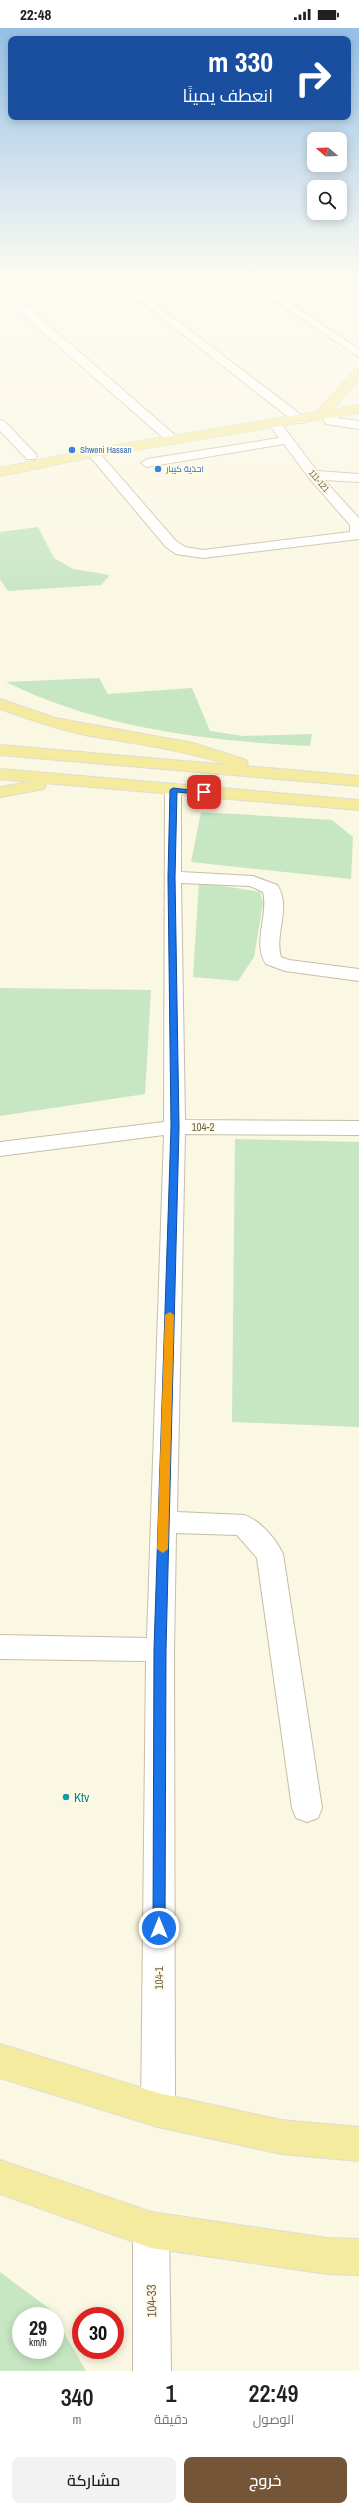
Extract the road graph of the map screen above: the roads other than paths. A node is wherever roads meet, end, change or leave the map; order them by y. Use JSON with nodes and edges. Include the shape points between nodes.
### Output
{"nodes":[{"id":1,"x":113,"y":388,"type":"edge"},
{"id":2,"x":259,"y":388,"type":"edge"},
{"id":3,"x":344,"y":388,"type":"edge"},
{"id":4,"x":359,"y":409,"type":"edge"},
{"id":5,"x":339,"y":413,"type":"junction"},
{"id":6,"x":319,"y":417,"type":"junction"},
{"id":7,"x":300,"y":420,"type":"junction"},
{"id":8,"x":0,"y":424,"type":"edge"},
{"id":9,"x":275,"y":424,"type":"junction"},
{"id":10,"x":359,"y":425,"type":"edge"},
{"id":11,"x":173,"y":440,"type":"junction"},
{"id":12,"x":287,"y":440,"type":"junction"},
{"id":13,"x":93,"y":453,"type":"junction"},
{"id":14,"x":31,"y":456,"type":"dead end"},
{"id":15,"x":0,"y":463,"type":"edge"},
{"id":16,"x":148,"y":463,"type":"dead end"},
{"id":17,"x":0,"y":472,"type":"edge"},
{"id":18,"x":313,"y":475,"type":"junction"},
{"id":19,"x":359,"y":478,"type":"edge"},
{"id":20,"x":0,"y":704,"type":"edge"},
{"id":21,"x":0,"y":750,"type":"edge"},
{"id":22,"x":0,"y":774,"type":"edge"},
{"id":23,"x":279,"y":775,"type":"junction"},
{"id":24,"x":359,"y":781,"type":"edge"},
{"id":25,"x":145,"y":788,"type":"junction"},
{"id":26,"x":173,"y":790,"type":"junction"},
{"id":27,"x":0,"y":792,"type":"edge"},
{"id":28,"x":359,"y":805,"type":"edge"},
{"id":29,"x":172,"y":877,"type":"junction"},
{"id":30,"x":359,"y":976,"type":"edge"},
{"id":31,"x":175,"y":1127,"type":"junction"},
{"id":32,"x":359,"y":1128,"type":"edge"},
{"id":33,"x":0,"y":1149,"type":"edge"},
{"id":34,"x":164,"y":1522,"type":"junction"},
{"id":35,"x":0,"y":1647,"type":"edge"},
{"id":36,"x":160,"y":1650,"type":"junction"},
{"id":37,"x":307,"y":1808,"type":"dead end"},
{"id":38,"x":0,"y":2061,"type":"edge"},
{"id":39,"x":158,"y":2110,"type":"junction"},
{"id":40,"x":359,"y":2144,"type":"edge"},
{"id":41,"x":0,"y":2177,"type":"edge"},
{"id":42,"x":151,"y":2230,"type":"junction"},
{"id":43,"x":359,"y":2258,"type":"edge"},
{"id":44,"x":152,"y":2371,"type":"edge"}],
"edges":[{"from":1,"to":11,"type":"street"},
{"from":2,"to":7,"type":"street"},
{"from":3,"to":6,"type":"main road"},
{"from":4,"to":5,"type":"main road"},
{"from":5,"to":6,"type":"main road"},
{"from":5,"to":10,"type":"street","via":[[329,418],[330,421]]},
{"from":6,"to":7,"type":"main road"},
{"from":7,"to":9,"type":"main road"},
{"from":8,"to":14,"type":"street"},
{"from":9,"to":11,"type":"main road"},
{"from":9,"to":12,"type":"street","name":"111-121"},
{"from":11,"to":13,"type":"main road"},
{"from":12,"to":16,"type":"street"},
{"from":12,"to":18,"type":"street","name":"111-121"},
{"from":13,"to":15,"type":"main road"},
{"from":13,"to":17,"type":"main road"},
{"from":13,"to":18,"type":"street","name":"111-121","via":[[171,544],[181,551],[203,554],[354,536],[358,530],[357,524]]},
{"from":18,"to":19,"type":"street"},
{"from":20,"to":23,"type":"main road","via":[[50,722],[193,748]]},
{"from":21,"to":23,"type":"main road"},
{"from":22,"to":25,"type":"main road"},
{"from":23,"to":24,"type":"main road"},
{"from":25,"to":26,"type":"main road"},
{"from":25,"to":27,"type":"main road","via":[[46,784]]},
{"from":26,"to":28,"type":"main road"},
{"from":26,"to":29,"type":"street","name":"104-1"},
{"from":29,"to":30,"type":"street","via":[[253,881],[271,889],[275,899],[269,951],[273,960],[285,965]]},
{"from":29,"to":31,"type":"street","name":"104-1"},
{"from":31,"to":32,"type":"street","name":"104-2"},
{"from":31,"to":33,"type":"street","name":"104-2"},
{"from":31,"to":34,"type":"street","name":"104-1"},
{"from":34,"to":36,"type":"street","name":"104-1"},
{"from":34,"to":37,"type":"street","via":[[244,1525],[270,1554]]},
{"from":35,"to":36,"type":"street"},
{"from":36,"to":39,"type":"street","name":"104-1"},
{"from":38,"to":39,"type":"main road"},
{"from":39,"to":40,"type":"main road","via":[[281,2137]]},
{"from":41,"to":42,"type":"main road"},
{"from":42,"to":43,"type":"main road","via":[[327,2256]]},
{"from":42,"to":44,"type":"street","name":"104-33"}]}
